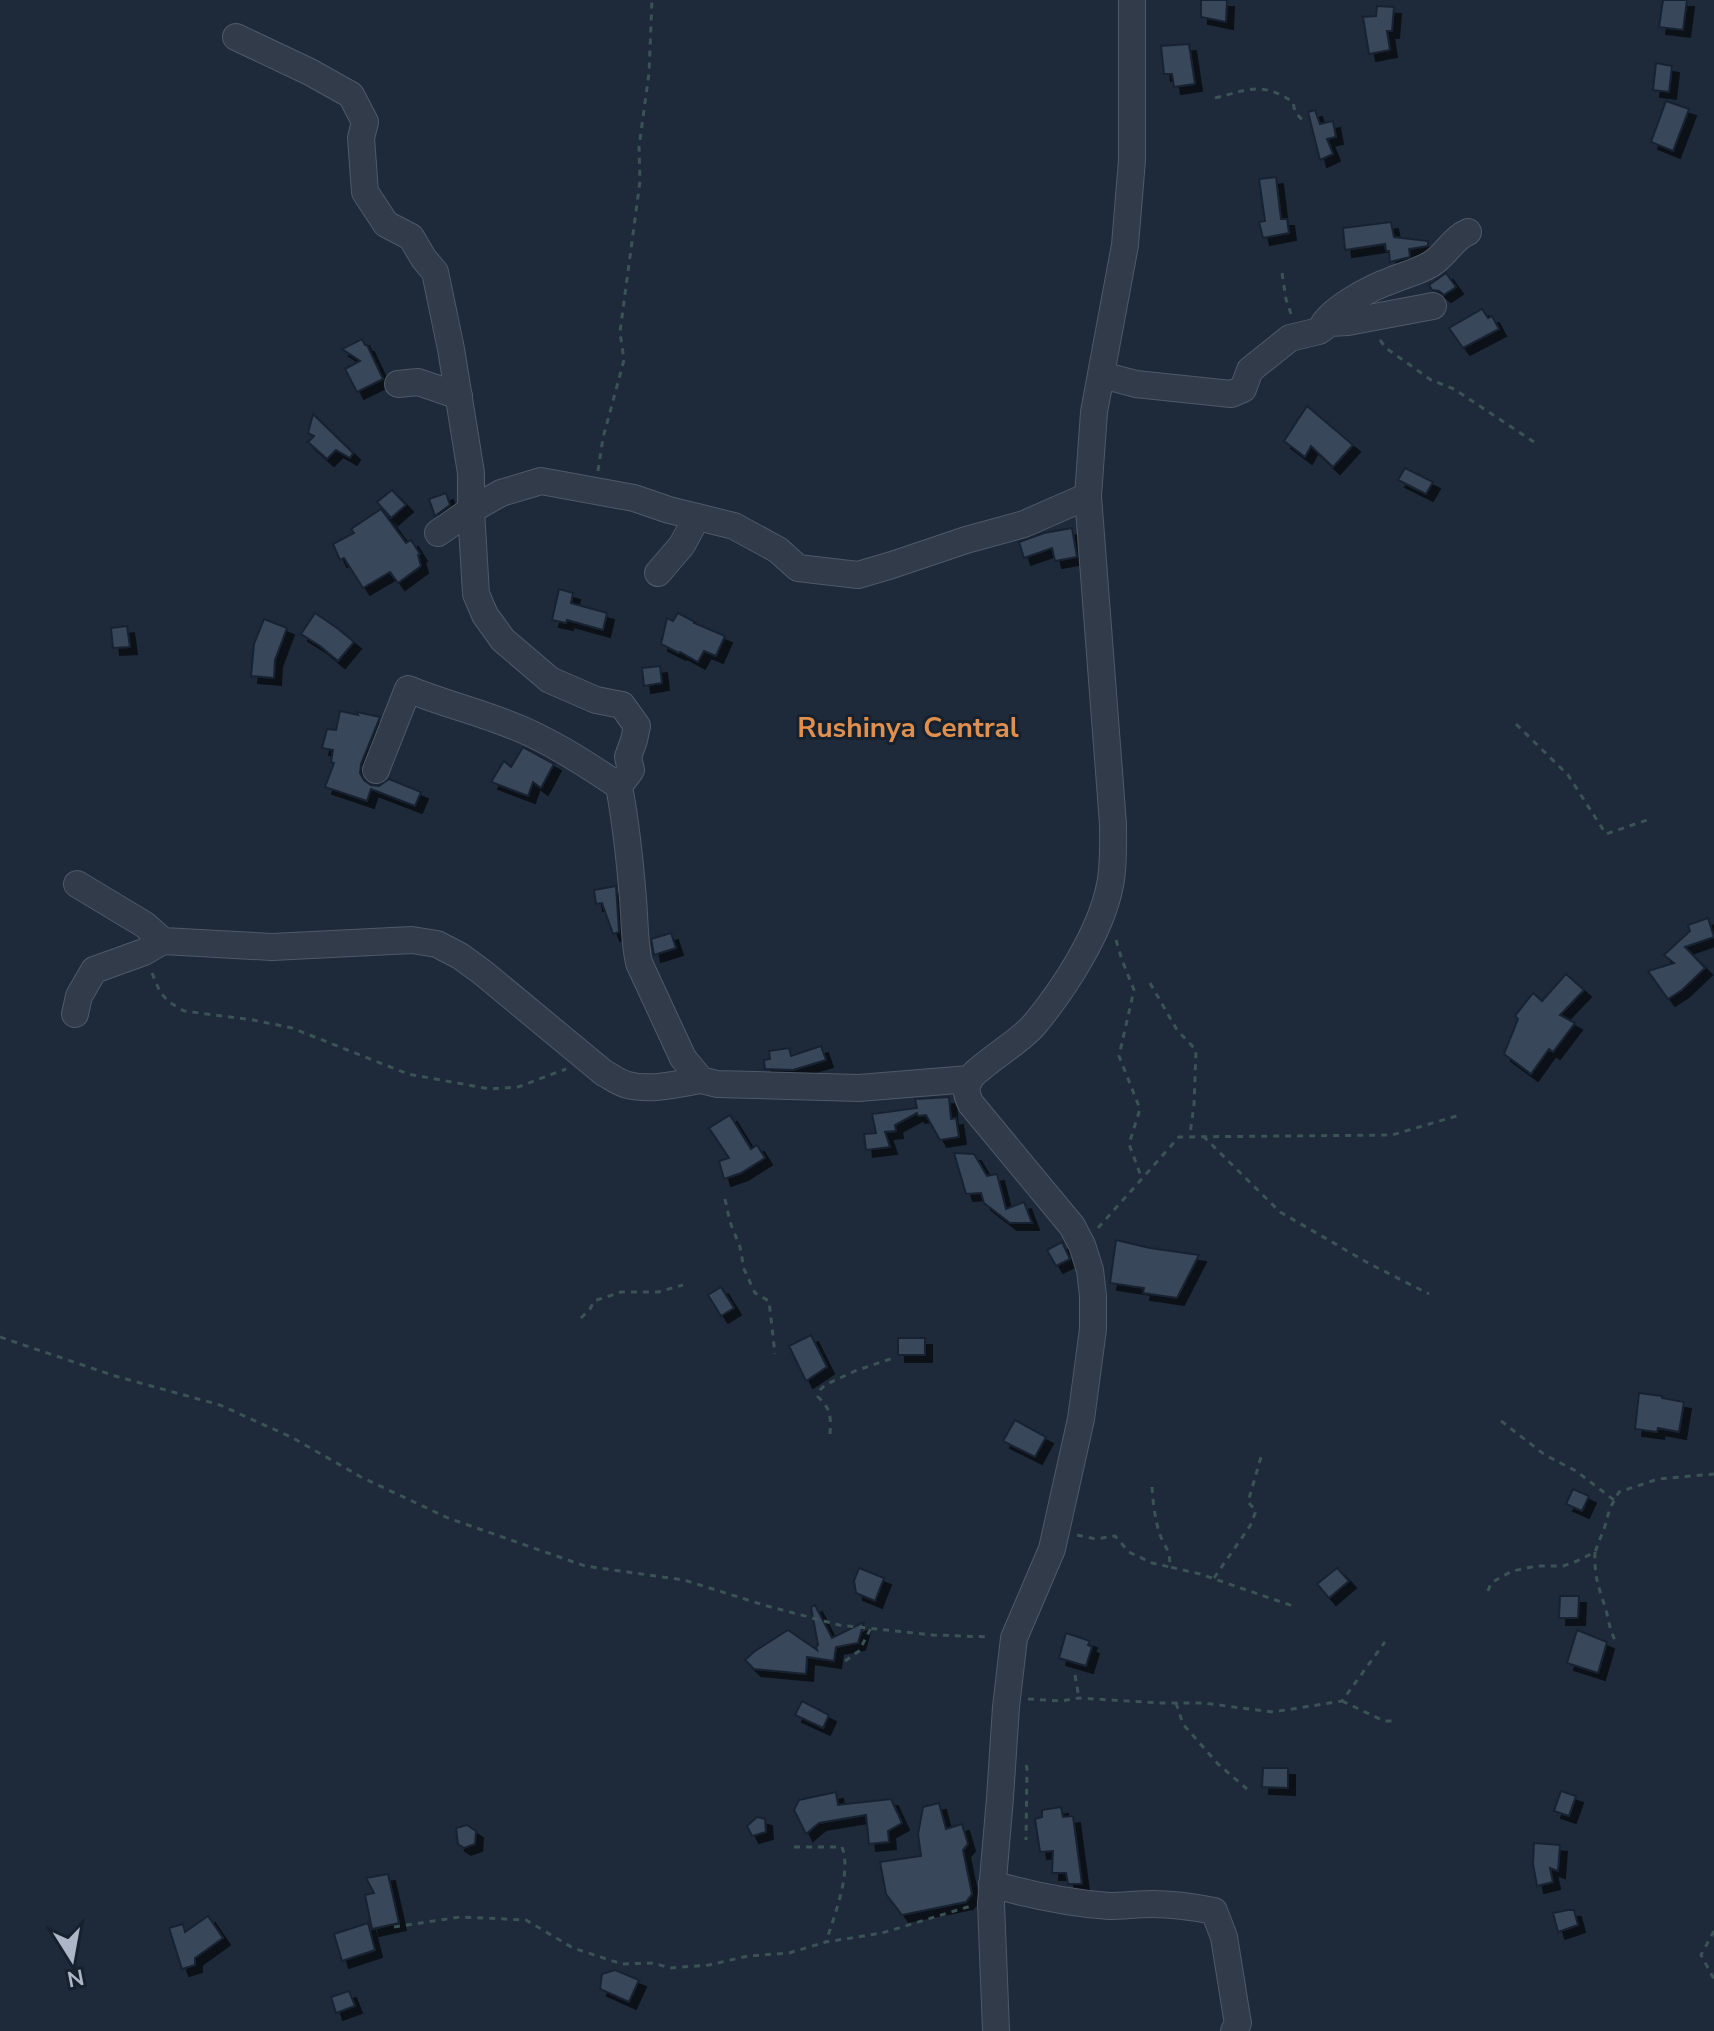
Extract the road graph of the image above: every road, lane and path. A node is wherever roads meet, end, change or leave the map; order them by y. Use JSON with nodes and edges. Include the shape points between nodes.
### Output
{"nodes":[{"id":1,"x":652,"y":0,"type":"edge"},
{"id":2,"x":1132,"y":0,"type":"edge"},
{"id":3,"x":236,"y":37,"type":"dead end"},
{"id":4,"x":1215,"y":98,"type":"dead end"},
{"id":5,"x":1305,"y":123,"type":"dead end"},
{"id":6,"x":1468,"y":232,"type":"dead end"},
{"id":7,"x":1282,"y":273,"type":"dead end"},
{"id":8,"x":1433,"y":306,"type":"dead end"},
{"id":9,"x":1362,"y":318,"type":"junction"},
{"id":10,"x":1319,"y":331,"type":"junction"},
{"id":11,"x":1290,"y":338,"type":"junction"},
{"id":12,"x":1102,"y":375,"type":"junction"},
{"id":13,"x":398,"y":384,"type":"dead end"},
{"id":14,"x":459,"y":396,"type":"junction"},
{"id":15,"x":1534,"y":442,"type":"dead end"},
{"id":16,"x":595,"y":490,"type":"junction"},
{"id":17,"x":1088,"y":496,"type":"junction"},
{"id":18,"x":471,"y":510,"type":"junction"},
{"id":19,"x":697,"y":517,"type":"junction"},
{"id":20,"x":438,"y":533,"type":"dead end"},
{"id":21,"x":658,"y":573,"type":"dead end"},
{"id":22,"x":1516,"y":724,"type":"dead end"},
{"id":23,"x":376,"y":770,"type":"dead end"},
{"id":24,"x":619,"y":786,"type":"junction"},
{"id":25,"x":1647,"y":820,"type":"dead end"},
{"id":26,"x":77,"y":884,"type":"dead end"},
{"id":27,"x":1114,"y":931,"type":"dead end"},
{"id":28,"x":153,"y":947,"type":"junction"},
{"id":29,"x":1150,"y":983,"type":"dead end"},
{"id":30,"x":75,"y":1014,"type":"dead end"},
{"id":31,"x":587,"y":1059,"type":"junction"},
{"id":32,"x":969,"y":1079,"type":"junction"},
{"id":33,"x":701,"y":1080,"type":"junction"},
{"id":34,"x":1460,"y":1115,"type":"dead end"},
{"id":35,"x":1190,"y":1134,"type":"dead end"},
{"id":36,"x":1203,"y":1136,"type":"junction"},
{"id":37,"x":1142,"y":1179,"type":"dead end"},
{"id":38,"x":725,"y":1199,"type":"dead end"},
{"id":39,"x":1082,"y":1245,"type":"junction"},
{"id":40,"x":683,"y":1285,"type":"dead end"},
{"id":41,"x":1429,"y":1294,"type":"dead end"},
{"id":42,"x":581,"y":1318,"type":"dead end"},
{"id":43,"x":0,"y":1337,"type":"edge"},
{"id":44,"x":775,"y":1354,"type":"dead end"},
{"id":45,"x":893,"y":1358,"type":"dead end"},
{"id":46,"x":1501,"y":1421,"type":"dead end"},
{"id":47,"x":830,"y":1434,"type":"dead end"},
{"id":48,"x":1261,"y":1457,"type":"dead end"},
{"id":49,"x":1714,"y":1474,"type":"edge"},
{"id":50,"x":1152,"y":1487,"type":"dead end"},
{"id":51,"x":1614,"y":1500,"type":"junction"},
{"id":52,"x":1055,"y":1534,"type":"junction"},
{"id":53,"x":1595,"y":1552,"type":"junction"},
{"id":54,"x":1170,"y":1567,"type":"junction"},
{"id":55,"x":1214,"y":1578,"type":"junction"},
{"id":56,"x":1488,"y":1591,"type":"dead end"},
{"id":57,"x":1293,"y":1606,"type":"dead end"},
{"id":58,"x":871,"y":1628,"type":"junction"},
{"id":59,"x":1014,"y":1638,"type":"junction"},
{"id":60,"x":1385,"y":1642,"type":"dead end"},
{"id":61,"x":1616,"y":1642,"type":"dead end"},
{"id":62,"x":845,"y":1661,"type":"dead end"},
{"id":63,"x":1075,"y":1675,"type":"dead end"},
{"id":64,"x":1079,"y":1698,"type":"junction"},
{"id":65,"x":1342,"y":1701,"type":"junction"},
{"id":66,"x":1176,"y":1703,"type":"junction"},
{"id":67,"x":1006,"y":1707,"type":"junction"},
{"id":68,"x":1396,"y":1721,"type":"dead end"},
{"id":69,"x":1247,"y":1789,"type":"dead end"},
{"id":70,"x":794,"y":1847,"type":"dead end"},
{"id":71,"x":992,"y":1894,"type":"junction"},
{"id":72,"x":394,"y":1927,"type":"dead end"},
{"id":73,"x":1714,"y":1931,"type":"edge"},
{"id":74,"x":826,"y":1942,"type":"junction"},
{"id":75,"x":1714,"y":1979,"type":"edge"},
{"id":76,"x":996,"y":2031,"type":"edge"},
{"id":77,"x":1234,"y":2031,"type":"edge"}],
"edges":[{"from":1,"to":16,"type":"path","via":[[640,181],[620,332],[624,360]]},
{"from":2,"to":12,"type":"street","via":[[1132,160]]},
{"from":3,"to":14,"type":"street","via":[[351,95],[365,122],[365,192],[386,224],[411,237],[435,272]]},
{"from":4,"to":5,"type":"path","via":[[1252,88],[1278,92],[1293,102]]},
{"from":6,"to":10,"type":"street","via":[[1435,262],[1341,307]]},
{"from":7,"to":11,"type":"path"},
{"from":8,"to":9,"type":"street"},
{"from":9,"to":10,"type":"street","via":[[1330,323]]},
{"from":9,"to":15,"type":"path","via":[[1386,348]]},
{"from":10,"to":11,"type":"street"},
{"from":11,"to":12,"type":"street","via":[[1250,370],[1243,389],[1231,394]]},
{"from":12,"to":17,"type":"street"},
{"from":13,"to":14,"type":"street","via":[[418,382]]},
{"from":14,"to":18,"type":"street"},
{"from":16,"to":18,"type":"street","via":[[541,481],[501,493]]},
{"from":16,"to":19,"type":"street"},
{"from":17,"to":19,"type":"street","via":[[1024,524],[858,575],[798,568],[778,550],[734,526]]},
{"from":17,"to":32,"type":"street","via":[[1113,824],[1110,885],[1098,926],[1032,1027]]},
{"from":18,"to":20,"type":"street"},
{"from":18,"to":24,"type":"street","via":[[476,594],[503,640],[550,680],[622,705],[637,726],[628,757],[631,770]]},
{"from":19,"to":21,"type":"street"},
{"from":22,"to":25,"type":"path","via":[[1568,775],[1606,834]]},
{"from":23,"to":24,"type":"street","via":[[408,689],[546,741]]},
{"from":24,"to":33,"type":"street","via":[[639,963],[683,1058]]},
{"from":26,"to":28,"type":"street","via":[[145,925]]},
{"from":27,"to":37,"type":"path","via":[[1134,990],[1119,1056],[1140,1109],[1129,1144]]},
{"from":28,"to":30,"type":"street","via":[[94,970]]},
{"from":28,"to":31,"type":"street","via":[[412,940],[437,944],[482,972]]},
{"from":28,"to":31,"type":"path","via":[[160,992],[184,1011],[292,1028],[408,1074],[490,1089],[518,1087]]},
{"from":29,"to":35,"type":"path","via":[[1177,1030],[1196,1050]]},
{"from":31,"to":33,"type":"street","via":[[624,1084],[638,1087]]},
{"from":32,"to":33,"type":"street","via":[[859,1088]]},
{"from":32,"to":39,"type":"street","via":[[971,1104]]},
{"from":34,"to":36,"type":"path","via":[[1392,1135]]},
{"from":36,"to":39,"type":"path","via":[[1179,1137]]},
{"from":36,"to":41,"type":"path","via":[[1280,1212]]},
{"from":38,"to":44,"type":"path","via":[[744,1269],[755,1293],[769,1301]]},
{"from":39,"to":52,"type":"street","via":[[1090,1270],[1093,1329],[1081,1419]]},
{"from":40,"to":42,"type":"path","via":[[658,1292],[621,1292],[594,1301]]},
{"from":43,"to":58,"type":"path","via":[[220,1405],[448,1518],[585,1566],[684,1580],[819,1621]]},
{"from":45,"to":47,"type":"path","via":[[820,1390],[818,1397],[831,1416]]},
{"from":46,"to":51,"type":"path"},
{"from":48,"to":55,"type":"path","via":[[1248,1502],[1256,1511]]},
{"from":49,"to":51,"type":"path","via":[[1658,1479],[1619,1492]]},
{"from":50,"to":54,"type":"path"},
{"from":51,"to":53,"type":"path"},
{"from":52,"to":54,"type":"path","via":[[1115,1536],[1129,1552]]},
{"from":52,"to":59,"type":"street"},
{"from":53,"to":56,"type":"path","via":[[1563,1566],[1512,1571],[1491,1583]]},
{"from":53,"to":61,"type":"path","via":[[1598,1590]]},
{"from":54,"to":55,"type":"path"},
{"from":55,"to":57,"type":"path"},
{"from":58,"to":59,"type":"path"},
{"from":58,"to":62,"type":"path","via":[[859,1651]]},
{"from":59,"to":67,"type":"street"},
{"from":60,"to":65,"type":"path"},
{"from":63,"to":64,"type":"path"},
{"from":64,"to":66,"type":"path"},
{"from":64,"to":67,"type":"path","via":[[1029,1699]]},
{"from":65,"to":66,"type":"path","via":[[1273,1712]]},
{"from":65,"to":68,"type":"path","via":[[1384,1721]]},
{"from":66,"to":69,"type":"path","via":[[1183,1724]]},
{"from":67,"to":71,"type":"street"},
{"from":70,"to":74,"type":"path","via":[[842,1847],[845,1854],[845,1874]]},
{"from":71,"to":74,"type":"path","via":[[882,1933]]},
{"from":71,"to":76,"type":"street"},
{"from":71,"to":77,"type":"street","via":[[1214,1911],[1227,1952],[1238,2023]]},
{"from":72,"to":74,"type":"path","via":[[460,1917],[526,1920],[573,1948],[622,1964],[670,1968],[789,1953]]},
{"from":73,"to":75,"type":"path","via":[[1701,1955]]}]}
